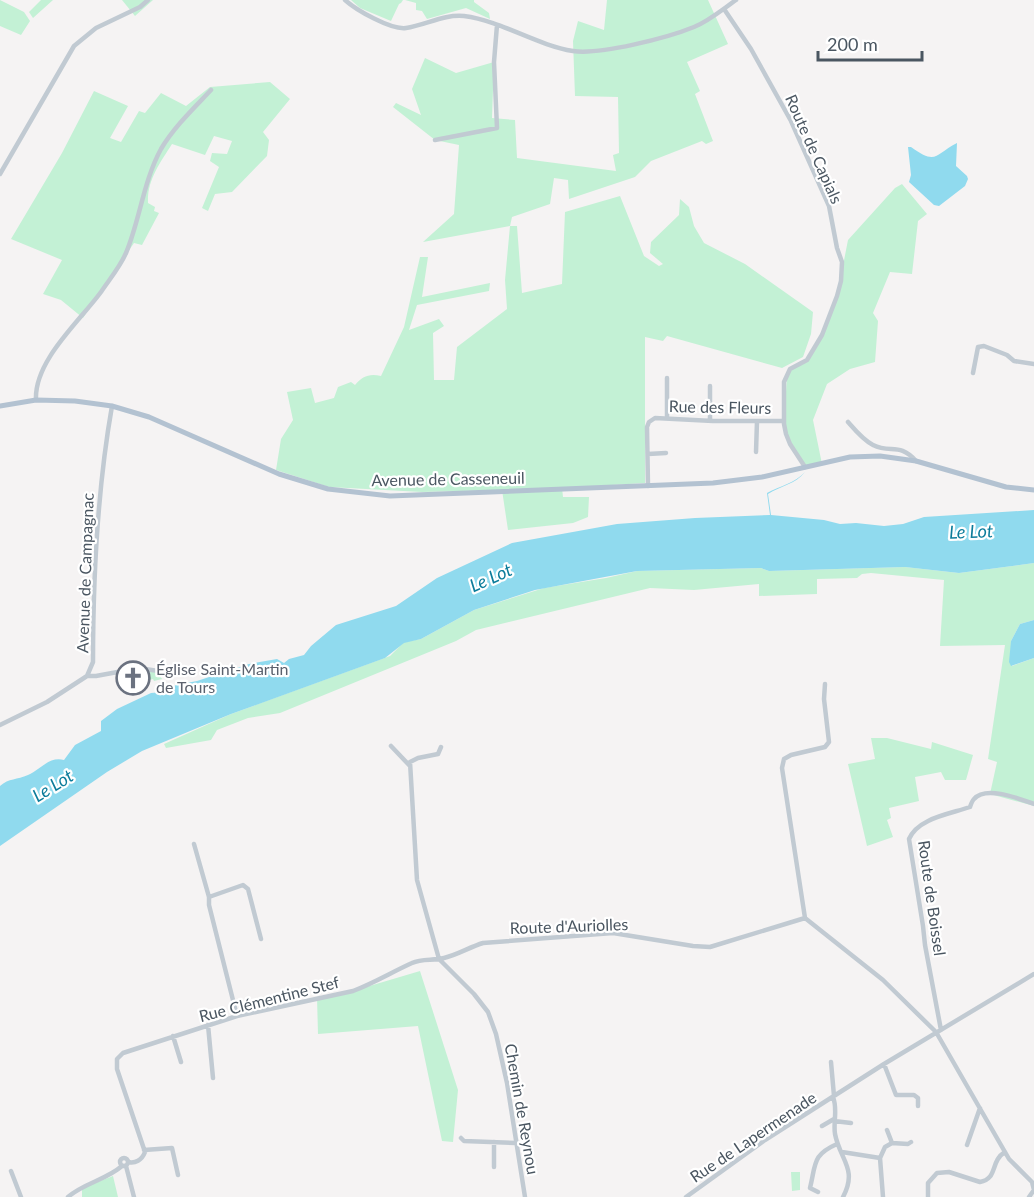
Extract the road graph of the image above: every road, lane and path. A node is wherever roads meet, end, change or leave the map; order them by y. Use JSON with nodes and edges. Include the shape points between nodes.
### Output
{"nodes":[{"id":1,"x":148,"y":0,"type":"edge"},
{"id":2,"x":345,"y":0,"type":"edge"},
{"id":3,"x":736,"y":0,"type":"edge"},
{"id":4,"x":724,"y":9,"type":"junction"},
{"id":5,"x":497,"y":25,"type":"junction"},
{"id":6,"x":212,"y":90,"type":"dead end"},
{"id":7,"x":435,"y":140,"type":"dead end"},
{"id":8,"x":0,"y":174,"type":"edge"},
{"id":9,"x":1034,"y":364,"type":"edge"},
{"id":10,"x":973,"y":373,"type":"dead end"},
{"id":11,"x":667,"y":378,"type":"dead end"},
{"id":12,"x":710,"y":386,"type":"dead end"},
{"id":13,"x":36,"y":400,"type":"junction"},
{"id":14,"x":0,"y":406,"type":"edge"},
{"id":15,"x":112,"y":406,"type":"junction"},
{"id":16,"x":667,"y":417,"type":"junction"},
{"id":17,"x":784,"y":420,"type":"junction"},
{"id":18,"x":710,"y":421,"type":"junction"},
{"id":19,"x":757,"y":421,"type":"junction"},
{"id":20,"x":848,"y":422,"type":"dead end"},
{"id":21,"x":756,"y":452,"type":"dead end"},
{"id":22,"x":666,"y":453,"type":"dead end"},
{"id":23,"x":648,"y":454,"type":"junction"},
{"id":24,"x":916,"y":461,"type":"junction"},
{"id":25,"x":805,"y":467,"type":"junction"},
{"id":26,"x":648,"y":486,"type":"junction"},
{"id":27,"x":1034,"y":490,"type":"edge"},
{"id":28,"x":158,"y":671,"type":"dead end"},
{"id":29,"x":87,"y":676,"type":"junction"},
{"id":30,"x":825,"y":684,"type":"dead end"},
{"id":31,"x":0,"y":725,"type":"edge"},
{"id":32,"x":391,"y":746,"type":"dead end"},
{"id":33,"x":441,"y":747,"type":"dead end"},
{"id":34,"x":410,"y":766,"type":"junction"},
{"id":35,"x":1034,"y":804,"type":"edge"},
{"id":36,"x":194,"y":844,"type":"dead end"},
{"id":37,"x":209,"y":897,"type":"junction"},
{"id":38,"x":805,"y":918,"type":"junction"},
{"id":39,"x":261,"y":939,"type":"dead end"},
{"id":40,"x":439,"y":959,"type":"junction"},
{"id":41,"x":1034,"y":974,"type":"edge"},
{"id":42,"x":237,"y":1016,"type":"junction"},
{"id":43,"x":208,"y":1024,"type":"junction"},
{"id":44,"x":938,"y":1031,"type":"junction"},
{"id":45,"x":173,"y":1036,"type":"junction"},
{"id":46,"x":181,"y":1062,"type":"dead end"},
{"id":47,"x":831,"y":1062,"type":"dead end"},
{"id":48,"x":884,"y":1064,"type":"junction"},
{"id":49,"x":213,"y":1078,"type":"dead end"},
{"id":50,"x":833,"y":1097,"type":"junction"},
{"id":51,"x":918,"y":1106,"type":"dead end"},
{"id":52,"x":981,"y":1108,"type":"junction"},
{"id":53,"x":834,"y":1120,"type":"junction"},
{"id":54,"x":851,"y":1123,"type":"dead end"},
{"id":55,"x":822,"y":1126,"type":"dead end"},
{"id":56,"x":887,"y":1130,"type":"dead end"},
{"id":57,"x":461,"y":1138,"type":"dead end"},
{"id":58,"x":911,"y":1142,"type":"dead end"},
{"id":59,"x":494,"y":1143,"type":"junction"},
{"id":60,"x":516,"y":1143,"type":"junction"},
{"id":61,"x":892,"y":1143,"type":"junction"},
{"id":62,"x":837,"y":1144,"type":"junction"},
{"id":63,"x":967,"y":1146,"type":"dead end"},
{"id":64,"x":144,"y":1150,"type":"junction"},
{"id":65,"x":842,"y":1152,"type":"junction"},
{"id":66,"x":1005,"y":1152,"type":"junction"},
{"id":67,"x":880,"y":1158,"type":"junction"},
{"id":68,"x":125,"y":1165,"type":"junction"},
{"id":69,"x":494,"y":1167,"type":"dead end"},
{"id":70,"x":11,"y":1171,"type":"dead end"},
{"id":71,"x":178,"y":1174,"type":"dead end"},
{"id":72,"x":818,"y":1192,"type":"dead end"},
{"id":73,"x":21,"y":1197,"type":"edge"},
{"id":74,"x":68,"y":1197,"type":"edge"},
{"id":75,"x":134,"y":1197,"type":"edge"},
{"id":76,"x":525,"y":1197,"type":"edge"},
{"id":77,"x":686,"y":1197,"type":"edge"},
{"id":78,"x":843,"y":1197,"type":"edge"},
{"id":79,"x":883,"y":1197,"type":"edge"},
{"id":80,"x":928,"y":1197,"type":"edge"},
{"id":81,"x":1029,"y":1197,"type":"edge"}],
"edges":[{"from":1,"to":8,"type":"street","via":[[96,28],[74,46]]},
{"from":2,"to":5,"type":"street","via":[[358,11],[402,28],[460,16]]},
{"from":3,"to":4,"type":"street"},
{"from":4,"to":5,"type":"street","via":[[695,27],[590,52],[572,51]]},
{"from":4,"to":17,"type":"street","name":"Route de Capials","via":[[791,121],[829,206],[842,262],[837,296],[822,335],[807,360],[790,369],[784,382]]},
{"from":5,"to":7,"type":"street","via":[[497,128]]},
{"from":6,"to":13,"type":"street","via":[[162,148],[125,256],[46,362]]},
{"from":9,"to":10,"type":"street","via":[[1014,361],[984,346],[978,347]]},
{"from":11,"to":16,"type":"street"},
{"from":12,"to":18,"type":"street"},
{"from":13,"to":14,"type":"main road","name":"Avenue de Casseneuil"},
{"from":13,"to":15,"type":"main road","name":"Avenue de Casseneuil"},
{"from":15,"to":26,"type":"main road","name":"Avenue de Casseneuil","via":[[149,417],[279,474],[328,489],[390,496]]},
{"from":15,"to":29,"type":"street","name":"Avenue de Campagnac","via":[[98,503],[93,662]]},
{"from":16,"to":18,"type":"street","name":"Rue des Fleurs"},
{"from":16,"to":23,"type":"street","name":"Rue des Fleurs","via":[[649,422]]},
{"from":17,"to":19,"type":"street","name":"Rue des Fleurs"},
{"from":17,"to":25,"type":"street","name":"Route de Capials","via":[[790,444]]},
{"from":18,"to":19,"type":"street","name":"Rue des Fleurs"},
{"from":19,"to":21,"type":"street"},
{"from":20,"to":24,"type":"street","via":[[873,445],[897,448]]},
{"from":22,"to":23,"type":"street"},
{"from":23,"to":26,"type":"street","name":"Rue des Fleurs"},
{"from":24,"to":25,"type":"main road","name":"Avenue de Casseneuil","via":[[850,457]]},
{"from":24,"to":27,"type":"main road","name":"Avenue de Casseneuil","via":[[1006,487]]},
{"from":25,"to":26,"type":"main road","name":"Avenue de Casseneuil","via":[[714,483]]},
{"from":28,"to":29,"type":"street","via":[[139,668]]},
{"from":29,"to":31,"type":"street","name":"Avenue de Campagnac","via":[[47,702]]},
{"from":30,"to":38,"type":"street","via":[[829,742],[825,747],[791,754],[784,759],[783,768]]},
{"from":32,"to":34,"type":"street"},
{"from":33,"to":34,"type":"street","via":[[438,754],[413,760]]},
{"from":34,"to":40,"type":"street","name":"Chemin de Reynou","via":[[414,867]]},
{"from":35,"to":44,"type":"street","name":"Route de Boissel","via":[[1002,794],[978,796],[970,807],[920,825],[909,839]]},
{"from":36,"to":37,"type":"street"},
{"from":37,"to":39,"type":"street","via":[[243,885],[248,889]]},
{"from":37,"to":42,"type":"street"},
{"from":38,"to":40,"type":"street","name":"Route d'Auriolles","via":[[716,946],[613,933],[483,943]]},
{"from":38,"to":44,"type":"street","via":[[883,980]]},
{"from":40,"to":42,"type":"street","name":"Rue Clémentine Stef","via":[[420,960],[353,991]]},
{"from":40,"to":60,"type":"street","name":"Chemin de Reynou","via":[[488,1012],[503,1060]]},
{"from":41,"to":44,"type":"street","name":"Rue de Lapermenade"},
{"from":42,"to":43,"type":"street","name":"Rue Clémentine Stef"},
{"from":43,"to":45,"type":"street","name":"Rue Clémentine Stef"},
{"from":43,"to":49,"type":"street"},
{"from":44,"to":48,"type":"street","name":"Rue de Lapermenade"},
{"from":44,"to":52,"type":"street"},
{"from":45,"to":46,"type":"street"},
{"from":45,"to":64,"type":"street","name":"Rue Clémentine Stef","via":[[123,1053],[116,1064]]},
{"from":47,"to":50,"type":"street","name":"Rue de Lapermenade"},
{"from":48,"to":50,"type":"street","name":"Rue de Lapermenade"},
{"from":48,"to":51,"type":"street","via":[[896,1095],[915,1095]]},
{"from":50,"to":53,"type":"street"},
{"from":50,"to":77,"type":"street","name":"Rue de Lapermenade"},
{"from":52,"to":63,"type":"street"},
{"from":52,"to":66,"type":"street"},
{"from":53,"to":54,"type":"street"},
{"from":53,"to":55,"type":"street"},
{"from":53,"to":62,"type":"street"},
{"from":56,"to":61,"type":"street"},
{"from":57,"to":59,"type":"street"},
{"from":58,"to":61,"type":"street"},
{"from":59,"to":60,"type":"street"},
{"from":59,"to":69,"type":"street"},
{"from":60,"to":76,"type":"street","name":"Chemin de Reynou"},
{"from":61,"to":67,"type":"street"},
{"from":62,"to":65,"type":"street"},
{"from":62,"to":72,"type":"street","via":[[825,1149],[814,1162],[810,1188]]},
{"from":64,"to":68,"type":"street","via":[[139,1161]]},
{"from":64,"to":71,"type":"street","via":[[172,1148]]},
{"from":65,"to":67,"type":"street"},
{"from":65,"to":78,"type":"street","via":[[849,1173]]},
{"from":66,"to":80,"type":"street","via":[[985,1181],[937,1173],[928,1183]]},
{"from":66,"to":81,"type":"street","via":[[1032,1182],[1034,1190]]},
{"from":67,"to":79,"type":"street"},
{"from":68,"to":74,"type":"street"},
{"from":68,"to":75,"type":"street"},
{"from":70,"to":73,"type":"street"}]}
